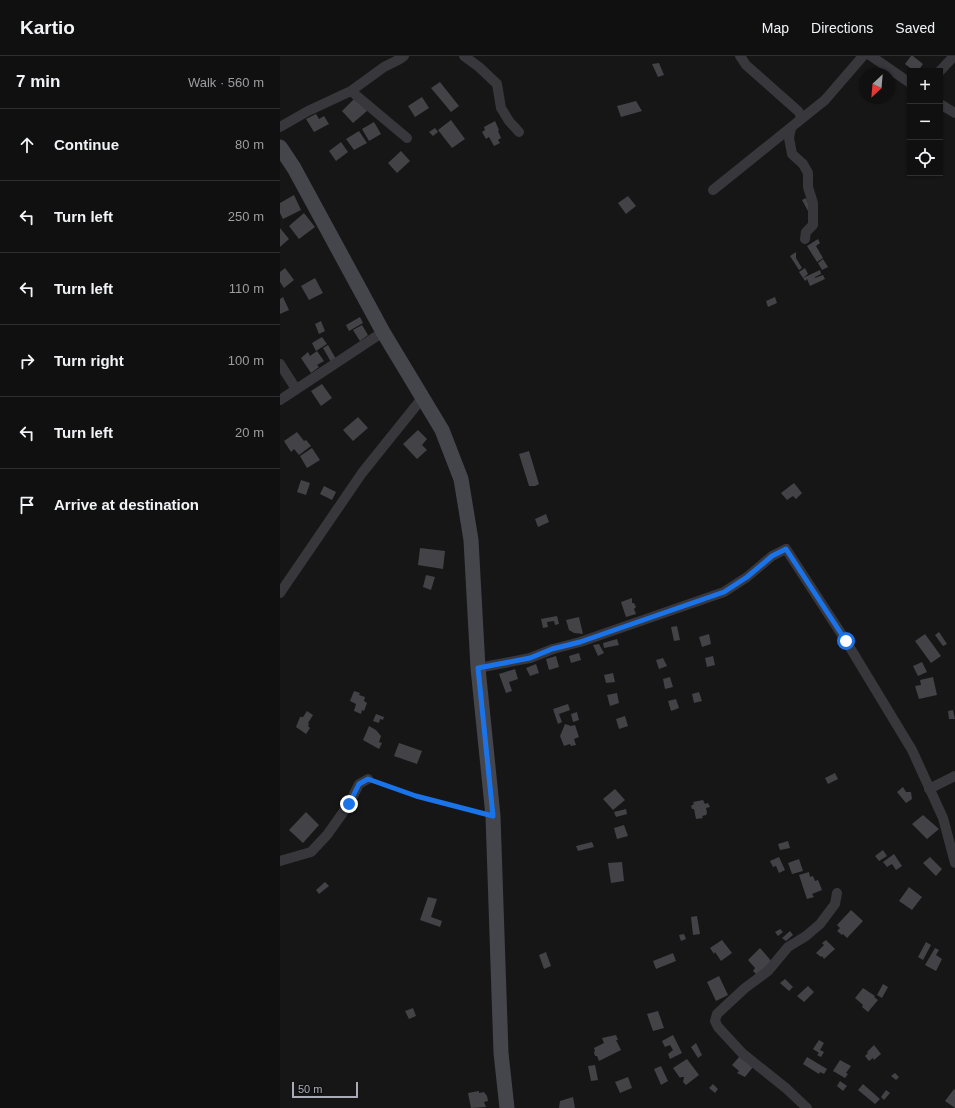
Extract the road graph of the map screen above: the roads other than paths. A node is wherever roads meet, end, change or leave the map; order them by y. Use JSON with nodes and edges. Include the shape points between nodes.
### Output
{"nodes":[{"id":1,"x":404,"y":56,"type":"edge"},
{"id":2,"x":464,"y":56,"type":"edge"},
{"id":3,"x":740,"y":56,"type":"edge"},
{"id":4,"x":863,"y":56,"type":"edge"},
{"id":5,"x":871,"y":56,"type":"edge"},
{"id":6,"x":954,"y":56,"type":"edge"},
{"id":7,"x":943,"y":68,"type":"edge"},
{"id":8,"x":907,"y":81,"type":"edge"},
{"id":9,"x":351,"y":91,"type":"junction"},
{"id":10,"x":943,"y":106,"type":"edge"},
{"id":11,"x":955,"y":113,"type":"edge"},
{"id":12,"x":799,"y":121,"type":"junction"},
{"id":13,"x":280,"y":127,"type":"edge"},
{"id":14,"x":791,"y":128,"type":"junction"},
{"id":15,"x":519,"y":132,"type":"dead end"},
{"id":16,"x":407,"y":138,"type":"dead end"},
{"id":17,"x":281,"y":153,"type":"edge"},
{"id":18,"x":713,"y":190,"type":"dead end"},
{"id":19,"x":805,"y":239,"type":"dead end"},
{"id":20,"x":383,"y":332,"type":"junction"},
{"id":21,"x":280,"y":364,"type":"edge"},
{"id":22,"x":296,"y":389,"type":"junction"},
{"id":23,"x":423,"y":397,"type":"junction"},
{"id":24,"x":280,"y":400,"type":"edge"},
{"id":25,"x":280,"y":593,"type":"edge"},
{"id":26,"x":478,"y":668,"type":"junction"},
{"id":27,"x":955,"y":776,"type":"edge"},
{"id":28,"x":368,"y":779,"type":"road end"},
{"id":29,"x":929,"y":789,"type":"junction"},
{"id":30,"x":280,"y":861,"type":"edge"},
{"id":31,"x":955,"y":863,"type":"edge"},
{"id":32,"x":837,"y":893,"type":"dead end"},
{"id":33,"x":507,"y":1108,"type":"edge"},
{"id":34,"x":807,"y":1108,"type":"edge"}],
"edges":[{"from":1,"to":9,"type":"street"},
{"from":2,"to":15,"type":"street","via":[[497,84],[501,108]]},
{"from":3,"to":12,"type":"street","via":[[746,65],[798,111],[801,116]]},
{"from":4,"to":12,"type":"street","via":[[825,100]]},
{"from":5,"to":8,"type":"street"},
{"from":6,"to":7,"type":"street"},
{"from":9,"to":13,"type":"street"},
{"from":9,"to":16,"type":"street"},
{"from":10,"to":11,"type":"street"},
{"from":12,"to":14,"type":"street"},
{"from":14,"to":18,"type":"street"},
{"from":14,"to":19,"type":"street","via":[[789,138],[792,154],[808,173],[808,187],[813,203],[813,226],[806,232]]},
{"from":17,"to":20,"type":"street","via":[[294,168]]},
{"from":20,"to":22,"type":"street"},
{"from":20,"to":23,"type":"street"},
{"from":21,"to":22,"type":"street"},
{"from":22,"to":24,"type":"street"},
{"from":23,"to":25,"type":"street","via":[[362,473]]},
{"from":23,"to":26,"type":"street","via":[[442,430],[461,479],[471,540]]},
{"from":26,"to":29,"type":"street","via":[[530,658],[724,592],[772,556],[786,549],[912,750]]},
{"from":26,"to":33,"type":"street","via":[[493,816],[500,1053]]},
{"from":27,"to":29,"type":"street"},
{"from":28,"to":30,"type":"street","via":[[359,784],[327,836],[311,852]]},
{"from":29,"to":31,"type":"street","via":[[943,818]]},
{"from":32,"to":34,"type":"street","via":[[835,904],[820,924],[788,947],[768,971],[717,1014],[715,1022],[742,1053]]}]}
